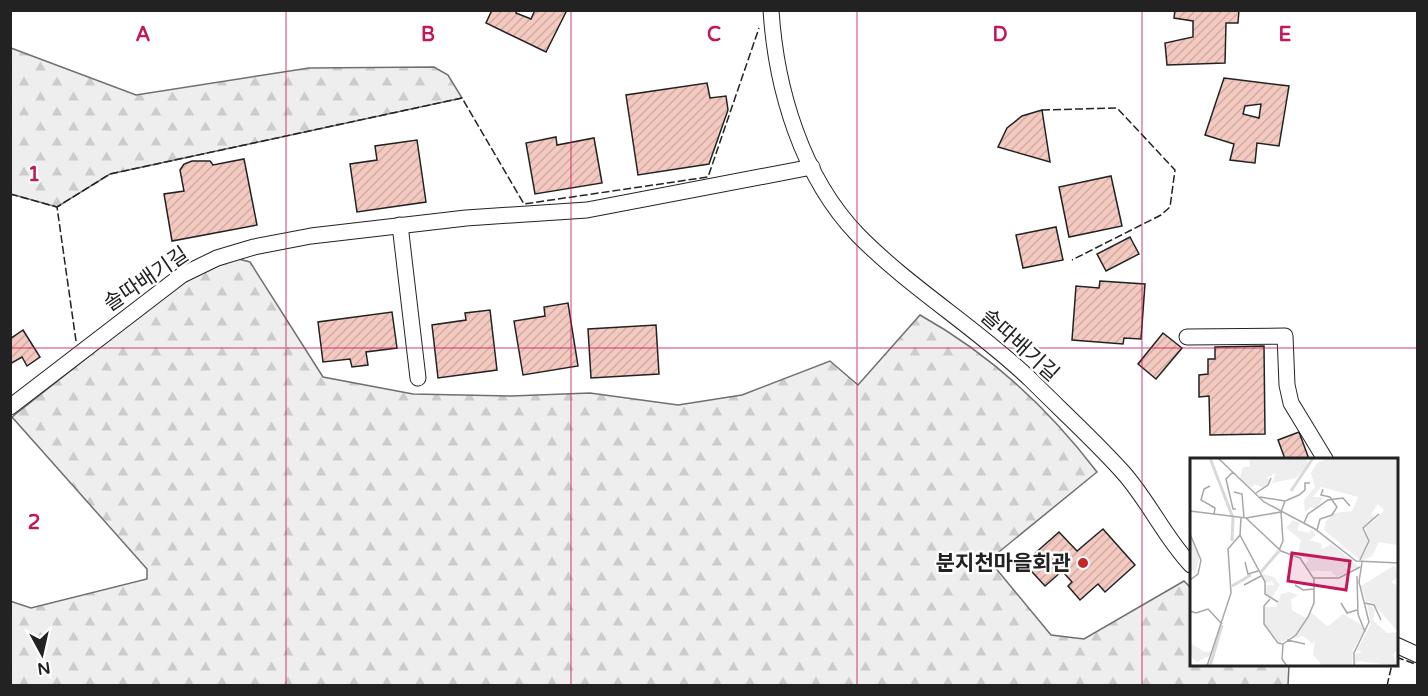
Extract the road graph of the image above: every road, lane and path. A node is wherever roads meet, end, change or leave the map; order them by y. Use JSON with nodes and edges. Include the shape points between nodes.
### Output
{"nodes":[{"id":1,"x":771,"y":10,"type":"edge"},
{"id":2,"x":812,"y":167,"type":"junction"},
{"id":3,"x":400,"y":225,"type":"junction"},
{"id":4,"x":1187,"y":337,"type":"dead end"},
{"id":5,"x":418,"y":378,"type":"dead end"},
{"id":6,"x":10,"y":407,"type":"edge"},
{"id":7,"x":1324,"y":458,"type":"edge"},
{"id":8,"x":1190,"y":564,"type":"edge"},
{"id":9,"x":1398,"y":646,"type":"edge"},
{"id":10,"x":1418,"y":655,"type":"edge"}],
"edges":[{"from":1,"to":2,"type":"lane","name":"솔따배기길","via":[[787,104]]},
{"from":2,"to":3,"type":"lane","name":"솔따배기길","via":[[587,210]]},
{"from":2,"to":8,"type":"lane","name":"솔따배기길","via":[[829,202],[858,235],[1029,378],[1122,470]]},
{"from":3,"to":5,"type":"lane"},
{"from":3,"to":6,"type":"lane","name":"솔따배기길","via":[[311,236],[217,258],[182,275],[148,299]]},
{"from":4,"to":7,"type":"lane","via":[[1285,336],[1291,402]]},
{"from":9,"to":10,"type":"lane"}]}
